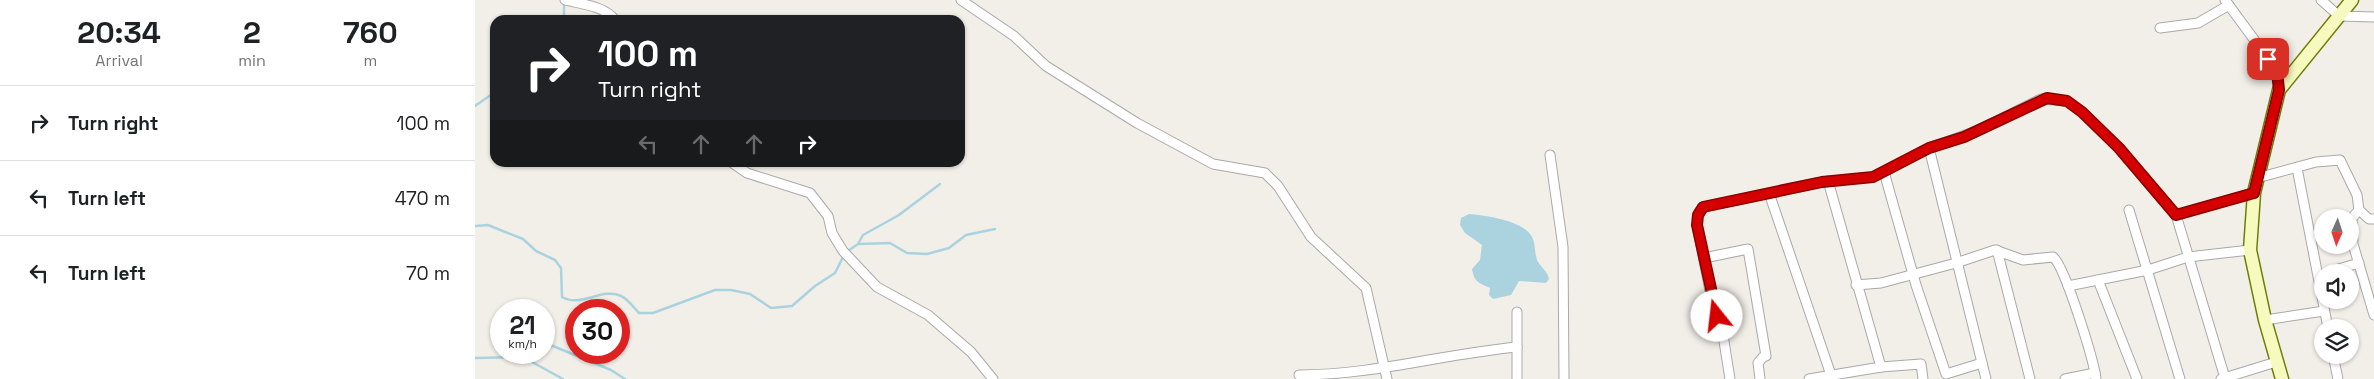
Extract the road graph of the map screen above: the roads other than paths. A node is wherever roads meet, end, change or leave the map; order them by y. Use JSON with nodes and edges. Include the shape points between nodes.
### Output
{"nodes":[{"id":1,"x":565,"y":0,"type":"edge"},
{"id":2,"x":961,"y":0,"type":"edge"},
{"id":3,"x":2321,"y":0,"type":"edge"},
{"id":4,"x":2352,"y":0,"type":"edge"},
{"id":5,"x":2227,"y":3,"type":"edge"},
{"id":6,"x":612,"y":15,"type":"edge"},
{"id":7,"x":2339,"y":16,"type":"junction"},
{"id":8,"x":2374,"y":17,"type":"edge"},
{"id":9,"x":2160,"y":28,"type":"dead end"},
{"id":10,"x":2279,"y":90,"type":"junction"},
{"id":11,"x":1929,"y":148,"type":"junction"},
{"id":12,"x":1550,"y":155,"type":"dead end"},
{"id":13,"x":738,"y":167,"type":"edge"},
{"id":14,"x":2297,"y":168,"type":"junction"},
{"id":15,"x":1884,"y":172,"type":"junction"},
{"id":16,"x":2257,"y":178,"type":"junction"},
{"id":17,"x":1828,"y":181,"type":"junction"},
{"id":18,"x":1769,"y":193,"type":"junction"},
{"id":19,"x":2254,"y":193,"type":"junction"},
{"id":20,"x":2359,"y":209,"type":"edge"},
{"id":21,"x":2129,"y":210,"type":"dead end"},
{"id":22,"x":2359,"y":210,"type":"edge"},
{"id":23,"x":2176,"y":215,"type":"junction"},
{"id":24,"x":2374,"y":219,"type":"edge"},
{"id":25,"x":1997,"y":250,"type":"junction"},
{"id":26,"x":2250,"y":250,"type":"junction"},
{"id":27,"x":2356,"y":254,"type":"edge"},
{"id":28,"x":2187,"y":257,"type":"junction"},
{"id":29,"x":1704,"y":258,"type":"junction"},
{"id":30,"x":1956,"y":263,"type":"junction"},
{"id":31,"x":2359,"y":263,"type":"junction"},
{"id":32,"x":2318,"y":264,"type":"edge"},
{"id":33,"x":2356,"y":264,"type":"edge"},
{"id":34,"x":2148,"y":270,"type":"junction"},
{"id":35,"x":1913,"y":275,"type":"junction"},
{"id":36,"x":2098,"y":280,"type":"junction"},
{"id":37,"x":1856,"y":285,"type":"junction"},
{"id":38,"x":2068,"y":286,"type":"junction"},
{"id":39,"x":2324,"y":311,"type":"joint"},
{"id":40,"x":1517,"y":312,"type":"dead end"},
{"id":41,"x":2374,"y":313,"type":"edge"},
{"id":42,"x":2325,"y":319,"type":"edge"},
{"id":43,"x":2265,"y":320,"type":"junction"},
{"id":44,"x":1517,"y":347,"type":"junction"},
{"id":45,"x":2276,"y":362,"type":"junction"},
{"id":46,"x":1983,"y":363,"type":"junction"},
{"id":47,"x":2335,"y":364,"type":"edge"},
{"id":48,"x":1881,"y":367,"type":"junction"},
{"id":49,"x":1384,"y":369,"type":"junction"},
{"id":50,"x":1831,"y":374,"type":"junction"},
{"id":51,"x":1299,"y":375,"type":"dead end"},
{"id":52,"x":2095,"y":376,"type":"edge"},
{"id":53,"x":2223,"y":378,"type":"edge"},
{"id":54,"x":993,"y":379,"type":"edge"},
{"id":55,"x":1387,"y":379,"type":"edge"},
{"id":56,"x":1517,"y":379,"type":"edge"},
{"id":57,"x":1564,"y":379,"type":"edge"},
{"id":58,"x":1730,"y":379,"type":"edge"},
{"id":59,"x":1760,"y":379,"type":"edge"},
{"id":60,"x":1809,"y":379,"type":"edge"},
{"id":61,"x":1923,"y":379,"type":"edge"},
{"id":62,"x":1986,"y":379,"type":"edge"},
{"id":63,"x":2030,"y":379,"type":"edge"},
{"id":64,"x":2065,"y":379,"type":"edge"},
{"id":65,"x":2137,"y":379,"type":"edge"},
{"id":66,"x":2179,"y":379,"type":"edge"},
{"id":67,"x":2282,"y":379,"type":"edge"},
{"id":68,"x":2338,"y":379,"type":"edge"}],
"edges":[{"from":1,"to":6,"type":"street"},
{"from":2,"to":49,"type":"street","via":[[1014,36],[1046,66],[1137,122],[1213,164],[1265,173],[1278,186],[1311,237],[1366,288]]},
{"from":3,"to":7,"type":"street"},
{"from":4,"to":7,"type":"street"},
{"from":5,"to":9,"type":"street","via":[[2197,23]]},
{"from":5,"to":10,"type":"street","via":[[2277,72]]},
{"from":7,"to":8,"type":"street"},
{"from":7,"to":10,"type":"street"},
{"from":10,"to":16,"type":"street"},
{"from":11,"to":15,"type":"street"},
{"from":11,"to":23,"type":"street","via":[[1977,132],[2041,99],[2067,101],[2119,148]]},
{"from":11,"to":30,"type":"street"},
{"from":12,"to":57,"type":"street","via":[[1563,247]]},
{"from":13,"to":54,"type":"street","via":[[747,173],[810,192],[828,216],[832,233],[843,251],[877,287],[928,315],[971,352]]},
{"from":14,"to":16,"type":"street"},
{"from":14,"to":20,"type":"street","via":[[2340,160],[2357,195]]},
{"from":14,"to":32,"type":"street"},
{"from":15,"to":17,"type":"street","via":[[1865,179]]},
{"from":15,"to":35,"type":"street"},
{"from":16,"to":19,"type":"street"},
{"from":17,"to":18,"type":"street"},
{"from":17,"to":37,"type":"street"},
{"from":18,"to":29,"type":"street","via":[[1703,207],[1697,225]]},
{"from":18,"to":50,"type":"street"},
{"from":19,"to":23,"type":"street"},
{"from":19,"to":26,"type":"street"},
{"from":21,"to":34,"type":"street"},
{"from":22,"to":24,"type":"street","via":[[2369,219]]},
{"from":23,"to":28,"type":"street"},
{"from":25,"to":30,"type":"street"},
{"from":25,"to":38,"type":"street","via":[[2023,260],[2053,257]]},
{"from":25,"to":63,"type":"street"},
{"from":26,"to":28,"type":"street"},
{"from":26,"to":43,"type":"street"},
{"from":27,"to":31,"type":"street"},
{"from":28,"to":34,"type":"street"},
{"from":28,"to":53,"type":"street"},
{"from":29,"to":58,"type":"street","via":[[1723,334]]},
{"from":29,"to":59,"type":"street","via":[[1748,249],[1766,356],[1758,363]]},
{"from":30,"to":35,"type":"street"},
{"from":30,"to":46,"type":"street"},
{"from":31,"to":33,"type":"street"},
{"from":31,"to":41,"type":"street"},
{"from":34,"to":36,"type":"street"},
{"from":34,"to":66,"type":"street"},
{"from":35,"to":37,"type":"street","via":[[1881,284]]},
{"from":35,"to":46,"type":"street","via":[[1945,374]]},
{"from":36,"to":38,"type":"street"},
{"from":36,"to":65,"type":"street"},
{"from":37,"to":48,"type":"street"},
{"from":38,"to":52,"type":"street"},
{"from":39,"to":42,"type":"street"},
{"from":39,"to":43,"type":"street"},
{"from":40,"to":44,"type":"street"},
{"from":43,"to":45,"type":"street"},
{"from":44,"to":49,"type":"street","via":[[1473,351]]},
{"from":44,"to":56,"type":"street"},
{"from":45,"to":53,"type":"street"},
{"from":45,"to":67,"type":"street"},
{"from":46,"to":62,"type":"street"},
{"from":47,"to":68,"type":"street"},
{"from":48,"to":50,"type":"street"},
{"from":48,"to":61,"type":"street","via":[[1921,364]]},
{"from":49,"to":51,"type":"street"},
{"from":49,"to":55,"type":"street"},
{"from":50,"to":60,"type":"street"},
{"from":52,"to":64,"type":"street"}]}
